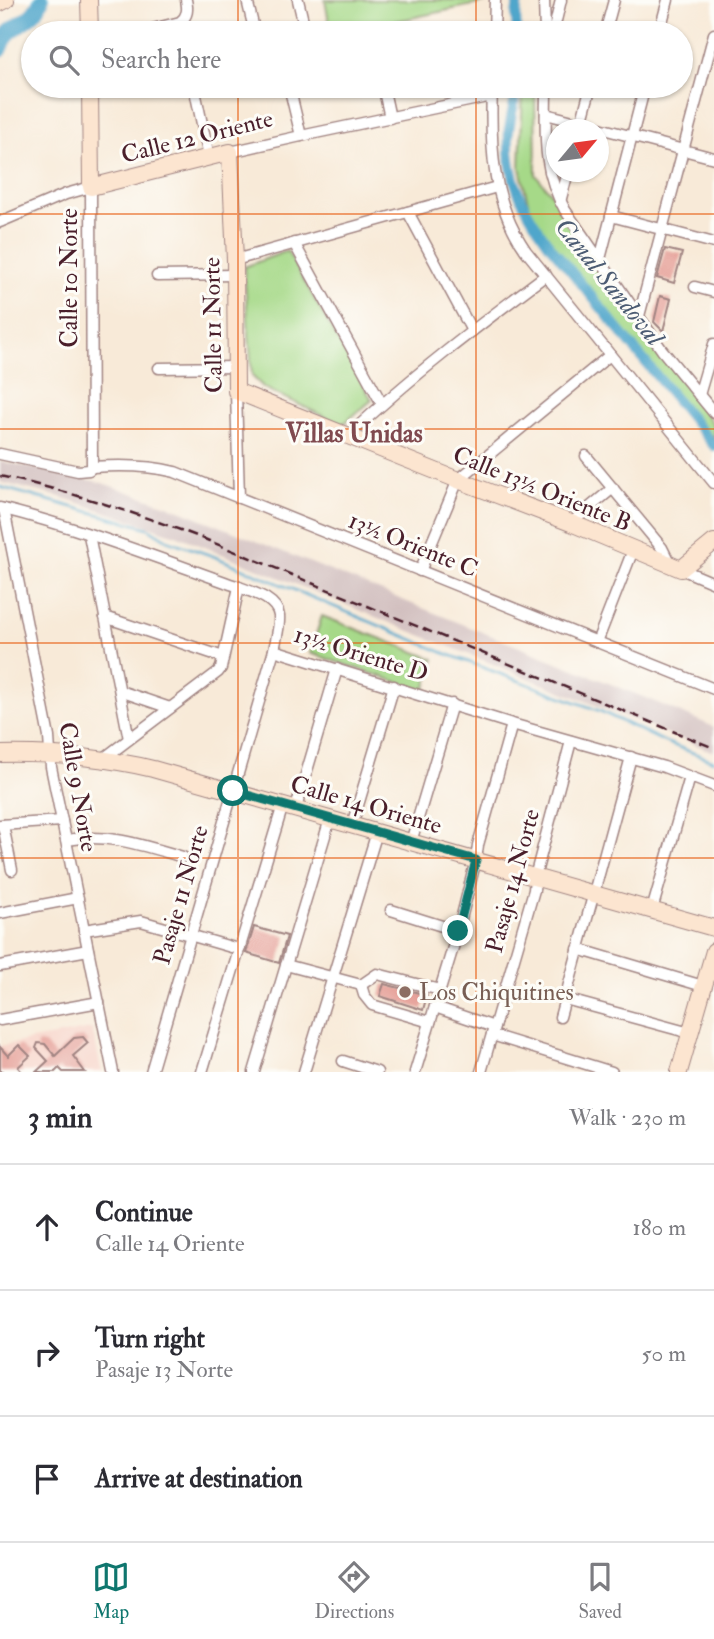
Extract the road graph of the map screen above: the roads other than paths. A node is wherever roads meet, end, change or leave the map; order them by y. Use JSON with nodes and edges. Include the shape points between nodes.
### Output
{"nodes":[{"id":1,"x":6,"y":0,"type":"edge"},
{"id":2,"x":89,"y":0,"type":"edge"},
{"id":3,"x":186,"y":0,"type":"edge"},
{"id":4,"x":247,"y":0,"type":"edge"},
{"id":5,"x":298,"y":0,"type":"edge"},
{"id":6,"x":495,"y":0,"type":"edge"},
{"id":7,"x":544,"y":0,"type":"edge"},
{"id":8,"x":561,"y":0,"type":"edge"},
{"id":9,"x":614,"y":0,"type":"edge"},
{"id":10,"x":668,"y":0,"type":"edge"},
{"id":11,"x":0,"y":3,"type":"edge"},
{"id":12,"x":90,"y":21,"type":"edge"},
{"id":13,"x":182,"y":21,"type":"edge"},
{"id":14,"x":252,"y":21,"type":"edge"},
{"id":15,"x":303,"y":21,"type":"dead end"},
{"id":16,"x":494,"y":21,"type":"edge"},
{"id":17,"x":545,"y":21,"type":"edge"},
{"id":18,"x":556,"y":21,"type":"edge"},
{"id":19,"x":608,"y":21,"type":"edge"},
{"id":20,"x":662,"y":21,"type":"edge"},
{"id":21,"x":714,"y":34,"type":"edge"},
{"id":22,"x":90,"y":98,"type":"edge"},
{"id":23,"x":197,"y":98,"type":"edge"},
{"id":24,"x":292,"y":98,"type":"edge"},
{"id":25,"x":386,"y":98,"type":"edge"},
{"id":26,"x":466,"y":98,"type":"edge"},
{"id":27,"x":492,"y":98,"type":"edge"},
{"id":28,"x":546,"y":98,"type":"edge"},
{"id":29,"x":588,"y":98,"type":"edge"},
{"id":30,"x":642,"y":98,"type":"edge"},
{"id":31,"x":546,"y":114,"type":"junction"},
{"id":32,"x":390,"y":118,"type":"junction"},
{"id":33,"x":560,"y":119,"type":"edge"},
{"id":34,"x":582,"y":119,"type":"edge"},
{"id":35,"x":609,"y":132,"type":"edge"},
{"id":36,"x":300,"y":136,"type":"junction"},
{"id":37,"x":632,"y":137,"type":"junction"},
{"id":38,"x":683,"y":150,"type":"junction"},
{"id":39,"x":230,"y":152,"type":"junction"},
{"id":40,"x":209,"y":157,"type":"junction"},
{"id":41,"x":714,"y":158,"type":"edge"},
{"id":42,"x":566,"y":182,"type":"edge"},
{"id":43,"x":91,"y":187,"type":"junction"},
{"id":44,"x":497,"y":187,"type":"junction"},
{"id":45,"x":561,"y":202,"type":"junction"},
{"id":46,"x":408,"y":212,"type":"junction"},
{"id":47,"x":611,"y":216,"type":"junction"},
{"id":48,"x":0,"y":222,"type":"edge"},
{"id":49,"x":663,"y":229,"type":"junction"},
{"id":50,"x":294,"y":243,"type":"junction"},
{"id":51,"x":714,"y":243,"type":"edge"},
{"id":52,"x":600,"y":259,"type":"junction"},
{"id":53,"x":235,"y":267,"type":"junction"},
{"id":54,"x":546,"y":275,"type":"junction"},
{"id":55,"x":157,"y":276,"type":"dead end"},
{"id":56,"x":695,"y":287,"type":"dead end"},
{"id":57,"x":714,"y":292,"type":"edge"},
{"id":58,"x":639,"y":316,"type":"junction"},
{"id":59,"x":472,"y":331,"type":"junction"},
{"id":60,"x":714,"y":344,"type":"edge"},
{"id":61,"x":610,"y":355,"type":"junction"},
{"id":62,"x":236,"y":367,"type":"junction"},
{"id":63,"x":159,"y":368,"type":"dead end"},
{"id":64,"x":236,"y":391,"type":"junction"},
{"id":65,"x":699,"y":396,"type":"junction"},
{"id":66,"x":382,"y":404,"type":"junction"},
{"id":67,"x":714,"y":413,"type":"edge"},
{"id":68,"x":348,"y":436,"type":"junction"},
{"id":69,"x":0,"y":454,"type":"edge"},
{"id":70,"x":586,"y":456,"type":"dead end"},
{"id":71,"x":91,"y":468,"type":"junction"},
{"id":72,"x":458,"y":480,"type":"junction"},
{"id":73,"x":714,"y":484,"type":"edge"},
{"id":74,"x":613,"y":488,"type":"junction"},
{"id":75,"x":239,"y":498,"type":"junction"},
{"id":76,"x":2,"y":509,"type":"edge"},
{"id":77,"x":571,"y":523,"type":"junction"},
{"id":78,"x":645,"y":528,"type":"junction"},
{"id":79,"x":89,"y":535,"type":"junction"},
{"id":80,"x":714,"y":542,"type":"edge"},
{"id":81,"x":629,"y":548,"type":"junction"},
{"id":82,"x":676,"y":567,"type":"junction"},
{"id":83,"x":420,"y":570,"type":"junction"},
{"id":84,"x":714,"y":583,"type":"edge"},
{"id":85,"x":239,"y":587,"type":"junction"},
{"id":86,"x":105,"y":617,"type":"junction"},
{"id":87,"x":597,"y":642,"type":"junction"},
{"id":88,"x":274,"y":650,"type":"junction"},
{"id":89,"x":223,"y":657,"type":"junction"},
{"id":90,"x":337,"y":669,"type":"junction"},
{"id":91,"x":394,"y":686,"type":"junction"},
{"id":92,"x":714,"y":689,"type":"edge"},
{"id":93,"x":120,"y":691,"type":"junction"},
{"id":94,"x":452,"y":704,"type":"junction"},
{"id":95,"x":170,"y":708,"type":"junction"},
{"id":96,"x":512,"y":724,"type":"junction"},
{"id":97,"x":129,"y":739,"type":"junction"},
{"id":98,"x":571,"y":741,"type":"junction"},
{"id":99,"x":0,"y":754,"type":"edge"},
{"id":100,"x":50,"y":754,"type":"junction"},
{"id":101,"x":631,"y":757,"type":"junction"},
{"id":102,"x":103,"y":759,"type":"junction"},
{"id":103,"x":690,"y":777,"type":"junction"},
{"id":104,"x":714,"y":786,"type":"edge"},
{"id":105,"x":233,"y":791,"type":"junction"},
{"id":106,"x":289,"y":807,"type":"junction"},
{"id":107,"x":330,"y":819,"type":"junction"},
{"id":108,"x":62,"y":821,"type":"junction"},
{"id":109,"x":1,"y":825,"type":"edge"},
{"id":110,"x":352,"y":825,"type":"junction"},
{"id":111,"x":377,"y":832,"type":"junction"},
{"id":112,"x":66,"y":840,"type":"junction"},
{"id":113,"x":411,"y":842,"type":"junction"},
{"id":114,"x":4,"y":853,"type":"edge"},
{"id":115,"x":183,"y":857,"type":"dead end"},
{"id":116,"x":476,"y":860,"type":"junction"},
{"id":117,"x":12,"y":870,"type":"dead end"},
{"id":118,"x":535,"y":877,"type":"junction"},
{"id":119,"x":594,"y":894,"type":"junction"},
{"id":120,"x":78,"y":898,"type":"junction"},
{"id":121,"x":391,"y":910,"type":"dead end"},
{"id":122,"x":652,"y":910,"type":"junction"},
{"id":123,"x":0,"y":913,"type":"edge"},
{"id":124,"x":714,"y":928,"type":"edge"},
{"id":125,"x":84,"y":930,"type":"junction"},
{"id":126,"x":458,"y":931,"type":"junction"},
{"id":127,"x":191,"y":935,"type":"junction"},
{"id":128,"x":238,"y":949,"type":"junction"},
{"id":129,"x":578,"y":949,"type":"junction"},
{"id":130,"x":88,"y":950,"type":"junction"},
{"id":131,"x":714,"y":951,"type":"edge"},
{"id":132,"x":286,"y":965,"type":"junction"},
{"id":133,"x":0,"y":966,"type":"edge"},
{"id":134,"x":333,"y":978,"type":"junction"},
{"id":135,"x":361,"y":985,"type":"junction"},
{"id":136,"x":703,"y":986,"type":"junction"},
{"id":137,"x":440,"y":990,"type":"junction"},
{"id":138,"x":565,"y":999,"type":"junction"},
{"id":139,"x":99,"y":1002,"type":"junction"},
{"id":140,"x":435,"y":1007,"type":"junction"},
{"id":141,"x":560,"y":1017,"type":"dead end"},
{"id":142,"x":0,"y":1020,"type":"edge"},
{"id":143,"x":430,"y":1022,"type":"junction"},
{"id":144,"x":493,"y":1031,"type":"junction"},
{"id":145,"x":690,"y":1033,"type":"junction"},
{"id":146,"x":343,"y":1061,"type":"dead end"},
{"id":147,"x":113,"y":1072,"type":"edge"},
{"id":148,"x":151,"y":1072,"type":"edge"},
{"id":149,"x":202,"y":1072,"type":"edge"},
{"id":150,"x":254,"y":1072,"type":"edge"},
{"id":151,"x":304,"y":1072,"type":"edge"},
{"id":152,"x":377,"y":1072,"type":"edge"},
{"id":153,"x":415,"y":1072,"type":"edge"},
{"id":154,"x":481,"y":1072,"type":"edge"},
{"id":155,"x":612,"y":1072,"type":"edge"},
{"id":156,"x":680,"y":1072,"type":"edge"}],
"edges":[{"from":1,"to":11,"type":"street"},
{"from":2,"to":12,"type":"street"},
{"from":3,"to":13,"type":"street","via":[[187,14]]},
{"from":4,"to":14,"type":"street"},
{"from":5,"to":15,"type":"street"},
{"from":6,"to":16,"type":"street"},
{"from":7,"to":17,"type":"street"},
{"from":8,"to":18,"type":"street"},
{"from":9,"to":19,"type":"street"},
{"from":10,"to":20,"type":"street"},
{"from":21,"to":38,"type":"street"},
{"from":22,"to":43,"type":"street","name":"Calle 10 Norte"},
{"from":23,"to":40,"type":"street"},
{"from":24,"to":36,"type":"street"},
{"from":25,"to":32,"type":"street"},
{"from":26,"to":32,"type":"street","name":"Calle 12 Oriente"},
{"from":27,"to":44,"type":"street"},
{"from":28,"to":31,"type":"street"},
{"from":29,"to":34,"type":"street"},
{"from":30,"to":37,"type":"street"},
{"from":31,"to":33,"type":"street"},
{"from":31,"to":45,"type":"street","via":[[548,166]]},
{"from":32,"to":36,"type":"street","name":"Calle 12 Oriente"},
{"from":35,"to":37,"type":"street"},
{"from":36,"to":39,"type":"street","name":"Calle 12 Oriente"},
{"from":37,"to":38,"type":"street"},
{"from":37,"to":47,"type":"street"},
{"from":38,"to":41,"type":"street"},
{"from":38,"to":49,"type":"street"},
{"from":39,"to":40,"type":"street","name":"Calle 12 Oriente"},
{"from":39,"to":53,"type":"street","name":"Calle 11 Norte"},
{"from":40,"to":43,"type":"street","name":"Calle 12 Oriente"},
{"from":42,"to":45,"type":"street"},
{"from":43,"to":48,"type":"street","name":"Calle 12 Oriente"},
{"from":43,"to":71,"type":"street","name":"Calle 10 Norte"},
{"from":44,"to":46,"type":"street"},
{"from":44,"to":54,"type":"street","via":[[515,234]]},
{"from":45,"to":52,"type":"street"},
{"from":46,"to":50,"type":"street"},
{"from":46,"to":59,"type":"street"},
{"from":47,"to":49,"type":"street"},
{"from":47,"to":52,"type":"street"},
{"from":49,"to":51,"type":"street"},
{"from":49,"to":58,"type":"street"},
{"from":50,"to":53,"type":"street"},
{"from":50,"to":66,"type":"street"},
{"from":52,"to":58,"type":"street"},
{"from":53,"to":55,"type":"street"},
{"from":53,"to":62,"type":"street","name":"Calle 11 Norte"},
{"from":54,"to":59,"type":"street"},
{"from":54,"to":61,"type":"street"},
{"from":56,"to":57,"type":"street"},
{"from":58,"to":65,"type":"street"},
{"from":59,"to":66,"type":"street"},
{"from":60,"to":65,"type":"street"},
{"from":61,"to":72,"type":"street"},
{"from":61,"to":73,"type":"street"},
{"from":62,"to":63,"type":"street"},
{"from":62,"to":64,"type":"street","name":"Calle 11 Norte"},
{"from":64,"to":68,"type":"street","name":"Calle 13½ Oriente B"},
{"from":64,"to":75,"type":"street","name":"Calle 11 Norte"},
{"from":65,"to":67,"type":"street"},
{"from":66,"to":68,"type":"street"},
{"from":68,"to":72,"type":"street","name":"Calle 13½ Oriente B"},
{"from":69,"to":71,"type":"street","name":"13½ Oriente C","via":[[78,471]]},
{"from":70,"to":74,"type":"street"},
{"from":71,"to":75,"type":"street","name":"13½ Oriente C","via":[[114,465],[166,470]]},
{"from":72,"to":77,"type":"street","name":"Calle 13½ Oriente B"},
{"from":72,"to":83,"type":"street"},
{"from":74,"to":77,"type":"street"},
{"from":74,"to":78,"type":"street"},
{"from":75,"to":83,"type":"street","name":"13½ Oriente C"},
{"from":76,"to":79,"type":"street","name":"13½ Oriente D"},
{"from":76,"to":100,"type":"street","name":"Calle 9 Norte"},
{"from":77,"to":81,"type":"street","name":"Calle 13½ Oriente B"},
{"from":78,"to":81,"type":"street"},
{"from":78,"to":82,"type":"street"},
{"from":79,"to":85,"type":"street","name":"13½ Oriente D"},
{"from":79,"to":86,"type":"street"},
{"from":80,"to":82,"type":"street"},
{"from":81,"to":82,"type":"street","name":"Calle 13½ Oriente B"},
{"from":81,"to":87,"type":"street"},
{"from":82,"to":84,"type":"street","name":"Calle 13½ Oriente B"},
{"from":83,"to":87,"type":"street","name":"13½ Oriente C"},
{"from":85,"to":88,"type":"street","name":"13½ Oriente D","via":[[275,607],[279,617]]},
{"from":85,"to":89,"type":"street"},
{"from":86,"to":89,"type":"street"},
{"from":86,"to":93,"type":"street"},
{"from":87,"to":92,"type":"street","name":"13½ Oriente C"},
{"from":88,"to":90,"type":"street","name":"13½ Oriente D"},
{"from":88,"to":105,"type":"street","name":"Pasaje 11 Norte"},
{"from":89,"to":95,"type":"street","via":[[218,672]]},
{"from":90,"to":91,"type":"street","name":"13½ Oriente D"},
{"from":90,"to":106,"type":"street"},
{"from":91,"to":94,"type":"street","name":"13½ Oriente D"},
{"from":91,"to":110,"type":"street"},
{"from":93,"to":95,"type":"street"},
{"from":93,"to":97,"type":"street"},
{"from":94,"to":96,"type":"street","name":"13½ Oriente D"},
{"from":94,"to":113,"type":"street"},
{"from":95,"to":97,"type":"street"},
{"from":96,"to":98,"type":"street","name":"13½ Oriente D"},
{"from":96,"to":116,"type":"street"},
{"from":97,"to":102,"type":"street"},
{"from":98,"to":101,"type":"street","name":"13½ Oriente D"},
{"from":98,"to":118,"type":"street","name":"Pasaje 14 Norte"},
{"from":99,"to":100,"type":"street","name":"Calle 14 Oriente"},
{"from":100,"to":102,"type":"street","name":"Calle 14 Oriente"},
{"from":100,"to":108,"type":"street","name":"Calle 9 Norte"},
{"from":101,"to":103,"type":"street","name":"13½ Oriente D"},
{"from":101,"to":119,"type":"street"},
{"from":102,"to":105,"type":"street","name":"Calle 14 Oriente"},
{"from":103,"to":104,"type":"street","name":"13½ Oriente D"},
{"from":103,"to":122,"type":"street"},
{"from":105,"to":106,"type":"street","name":"Calle 14 Oriente"},
{"from":105,"to":127,"type":"street","name":"Pasaje 11 Norte"},
{"from":106,"to":107,"type":"street","name":"Calle 14 Oriente"},
{"from":106,"to":128,"type":"street"},
{"from":107,"to":110,"type":"street","name":"Calle 14 Oriente"},
{"from":107,"to":132,"type":"street"},
{"from":108,"to":109,"type":"street"},
{"from":108,"to":112,"type":"street","name":"Calle 9 Norte"},
{"from":109,"to":114,"type":"street"},
{"from":110,"to":111,"type":"street","name":"Calle 14 Oriente"},
{"from":111,"to":113,"type":"street","name":"Calle 14 Oriente"},
{"from":111,"to":134,"type":"street"},
{"from":112,"to":115,"type":"street","via":[[102,837]]},
{"from":112,"to":120,"type":"street","name":"Calle 9 Norte"},
{"from":113,"to":116,"type":"street","name":"Calle 14 Oriente"},
{"from":114,"to":117,"type":"street"},
{"from":116,"to":118,"type":"street","name":"Calle 14 Oriente"},
{"from":116,"to":126,"type":"street"},
{"from":118,"to":119,"type":"street","name":"Calle 14 Oriente"},
{"from":118,"to":144,"type":"street","name":"Pasaje 14 Norte"},
{"from":119,"to":122,"type":"street","name":"Calle 14 Oriente"},
{"from":119,"to":129,"type":"street"},
{"from":120,"to":123,"type":"street"},
{"from":120,"to":125,"type":"street","name":"Calle 9 Norte"},
{"from":121,"to":126,"type":"street"},
{"from":122,"to":124,"type":"street","name":"Calle 14 Oriente"},
{"from":125,"to":127,"type":"street","via":[[141,921]]},
{"from":125,"to":130,"type":"street","name":"Calle 9 Norte"},
{"from":126,"to":137,"type":"street"},
{"from":127,"to":128,"type":"street"},
{"from":127,"to":148,"type":"street","name":"Pasaje 11 Norte"},
{"from":128,"to":149,"type":"street"},
{"from":129,"to":136,"type":"street"},
{"from":129,"to":138,"type":"street"},
{"from":130,"to":133,"type":"street"},
{"from":130,"to":139,"type":"street","name":"Calle 9 Norte"},
{"from":131,"to":136,"type":"street"},
{"from":132,"to":134,"type":"street"},
{"from":132,"to":150,"type":"street"},
{"from":134,"to":135,"type":"street"},
{"from":134,"to":151,"type":"street"},
{"from":135,"to":137,"type":"street","via":[[377,974]]},
{"from":135,"to":143,"type":"street","via":[[372,1004]]},
{"from":136,"to":145,"type":"street"},
{"from":137,"to":140,"type":"street"},
{"from":138,"to":141,"type":"street"},
{"from":138,"to":145,"type":"street"},
{"from":139,"to":142,"type":"street"},
{"from":139,"to":147,"type":"street","name":"Calle 9 Norte"},
{"from":140,"to":143,"type":"street"},
{"from":140,"to":144,"type":"street"},
{"from":143,"to":153,"type":"street"},
{"from":144,"to":154,"type":"street","name":"Pasaje 14 Norte"},
{"from":144,"to":155,"type":"street"},
{"from":145,"to":156,"type":"street"},
{"from":146,"to":152,"type":"street"}]}
